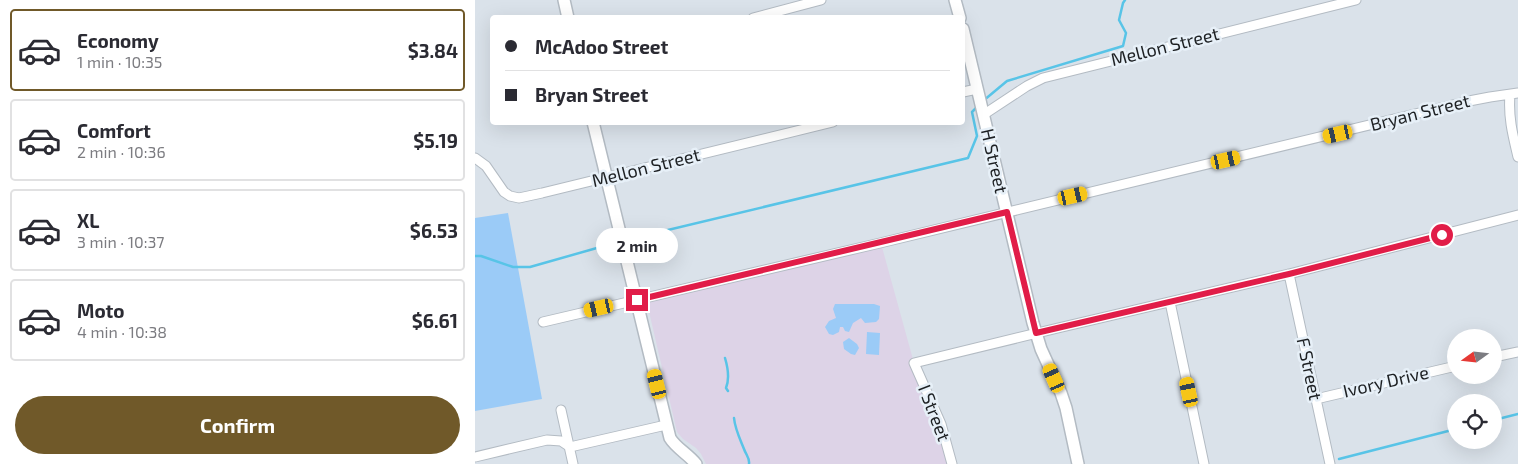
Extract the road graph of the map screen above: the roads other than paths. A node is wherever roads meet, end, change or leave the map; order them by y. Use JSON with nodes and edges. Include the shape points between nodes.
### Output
{"nodes":[{"id":1,"x":564,"y":0,"type":"edge"},
{"id":2,"x":821,"y":0,"type":"edge"},
{"id":3,"x":955,"y":0,"type":"edge"},
{"id":4,"x":1356,"y":0,"type":"edge"},
{"id":5,"x":567,"y":15,"type":"edge"},
{"id":6,"x":764,"y":15,"type":"edge"},
{"id":7,"x":959,"y":15,"type":"edge"},
{"id":8,"x":965,"y":38,"type":"edge"},
{"id":9,"x":965,"y":92,"type":"edge"},
{"id":10,"x":977,"y":92,"type":"junction"},
{"id":11,"x":1514,"y":94,"type":"edge"},
{"id":12,"x":983,"y":112,"type":"junction"},
{"id":13,"x":594,"y":125,"type":"edge"},
{"id":14,"x":821,"y":125,"type":"edge"},
{"id":15,"x":1518,"y":157,"type":"edge"},
{"id":16,"x":475,"y":158,"type":"edge"},
{"id":17,"x":606,"y":178,"type":"junction"},
{"id":18,"x":1007,"y":212,"type":"junction"},
{"id":19,"x":1518,"y":215,"type":"edge"},
{"id":20,"x":1289,"y":274,"type":"junction"},
{"id":21,"x":637,"y":300,"type":"junction"},
{"id":22,"x":1170,"y":302,"type":"junction"},
{"id":23,"x":543,"y":322,"type":"dead end"},
{"id":24,"x":1036,"y":333,"type":"junction"},
{"id":25,"x":1518,"y":352,"type":"edge"},
{"id":26,"x":1503,"y":355,"type":"edge"},
{"id":27,"x":1447,"y":368,"type":"edge"},
{"id":28,"x":1316,"y":399,"type":"junction"},
{"id":29,"x":561,"y":410,"type":"dead end"},
{"id":30,"x":666,"y":424,"type":"junction"},
{"id":31,"x":569,"y":447,"type":"junction"},
{"id":32,"x":475,"y":457,"type":"edge"},
{"id":33,"x":573,"y":464,"type":"edge"},
{"id":34,"x":696,"y":464,"type":"edge"},
{"id":35,"x":952,"y":464,"type":"edge"},
{"id":36,"x":1078,"y":464,"type":"edge"},
{"id":37,"x":1204,"y":464,"type":"edge"},
{"id":38,"x":1330,"y":464,"type":"edge"}],
"edges":[{"from":1,"to":5,"type":"street"},
{"from":2,"to":6,"type":"street"},
{"from":3,"to":7,"type":"street"},
{"from":4,"to":12,"type":"street","name":"Mellon Street","via":[[1043,78]]},
{"from":8,"to":10,"type":"street","name":"H Street"},
{"from":9,"to":10,"type":"street"},
{"from":10,"to":12,"type":"street","name":"H Street"},
{"from":11,"to":15,"type":"street","via":[[1508,109]]},
{"from":11,"to":18,"type":"street","name":"Bryan Street","via":[[1469,101]]},
{"from":12,"to":18,"type":"street","name":"H Street"},
{"from":13,"to":17,"type":"street"},
{"from":14,"to":17,"type":"street","name":"Mellon Street"},
{"from":16,"to":17,"type":"street","name":"Mellon Street","via":[[512,197],[542,194]]},
{"from":17,"to":21,"type":"street"},
{"from":18,"to":21,"type":"street","name":"Bryan Street"},
{"from":18,"to":24,"type":"street","name":"H Street"},
{"from":19,"to":20,"type":"street"},
{"from":20,"to":22,"type":"street"},
{"from":20,"to":28,"type":"street","name":"F Street"},
{"from":21,"to":23,"type":"street","name":"Bryan Street"},
{"from":21,"to":30,"type":"street"},
{"from":22,"to":24,"type":"street"},
{"from":22,"to":37,"type":"street"},
{"from":24,"to":35,"type":"street","name":"I Street","via":[[914,363],[941,424]]},
{"from":24,"to":36,"type":"street","name":"H Street","via":[[1063,401]]},
{"from":25,"to":26,"type":"street"},
{"from":27,"to":28,"type":"street","name":"Ivory Drive"},
{"from":28,"to":38,"type":"street","name":"F Street"},
{"from":29,"to":31,"type":"street"},
{"from":30,"to":31,"type":"street"},
{"from":30,"to":34,"type":"street","via":[[671,442]]},
{"from":31,"to":32,"type":"street","via":[[561,441],[547,440]]},
{"from":31,"to":33,"type":"street"}]}
